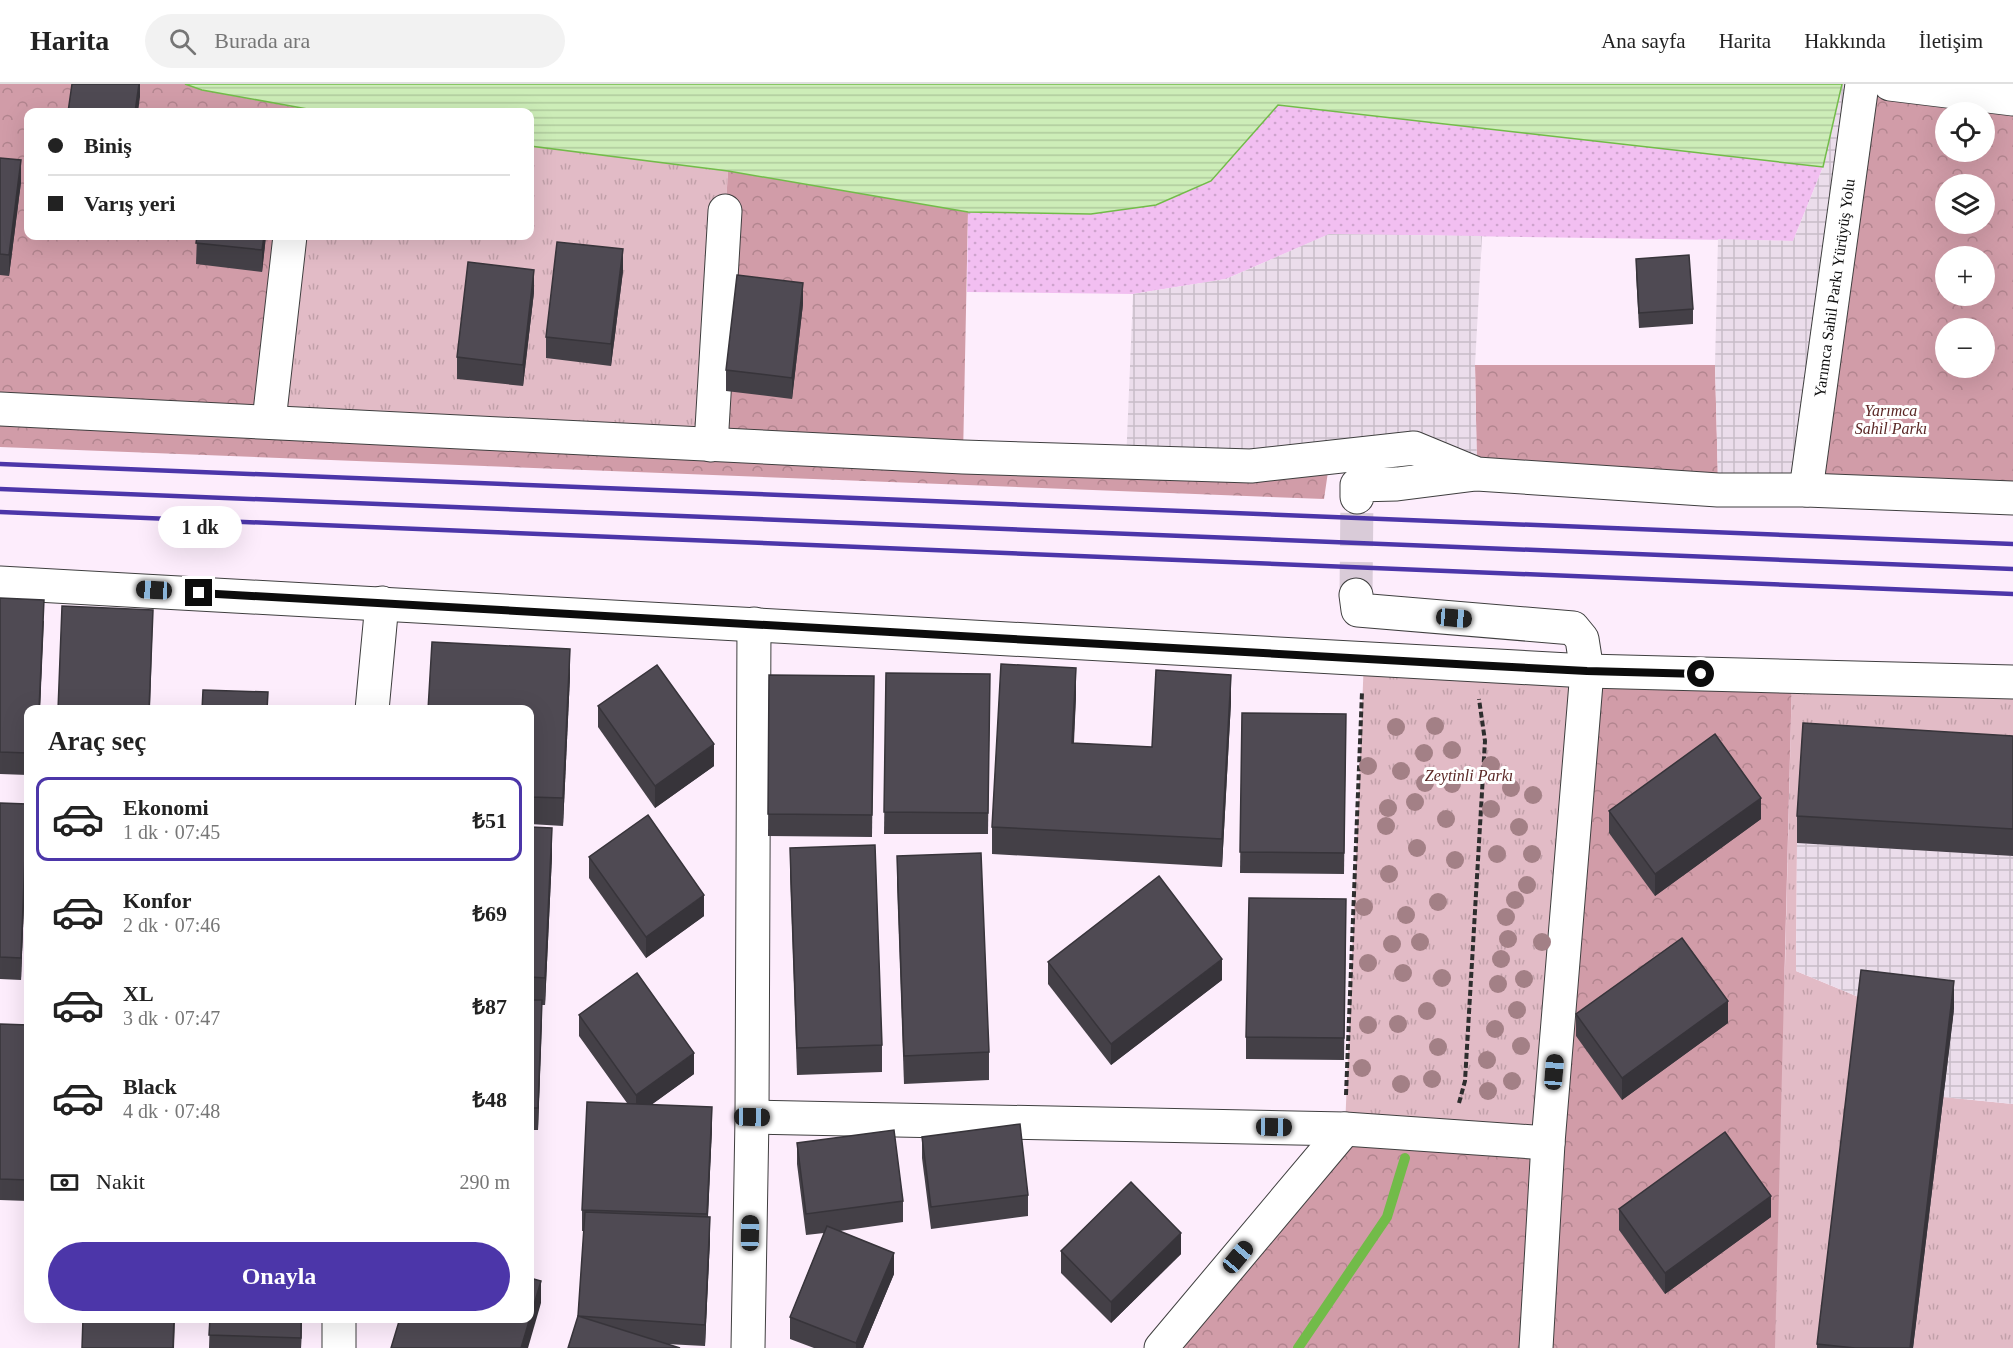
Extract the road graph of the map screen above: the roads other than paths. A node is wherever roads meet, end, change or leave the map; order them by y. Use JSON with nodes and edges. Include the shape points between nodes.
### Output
{"nodes":[{"id":1,"x":1862,"y":84,"type":"edge"},
{"id":2,"x":1890,"y":84,"type":"edge"},
{"id":3,"x":2013,"y":99,"type":"edge"},
{"id":4,"x":726,"y":211,"type":"dead end"},
{"id":5,"x":290,"y":240,"type":"edge"},
{"id":6,"x":0,"y":409,"type":"edge"},
{"id":7,"x":269,"y":421,"type":"junction"},
{"id":8,"x":711,"y":445,"type":"junction"},
{"id":9,"x":1478,"y":474,"type":"junction"},
{"id":10,"x":1806,"y":490,"type":"junction"},
{"id":11,"x":1357,"y":497,"type":"dead end"},
{"id":12,"x":2013,"y":498,"type":"edge"},
{"id":13,"x":0,"y":583,"type":"edge"},
{"id":14,"x":1356,"y":595,"type":"dead end"},
{"id":15,"x":382,"y":603,"type":"junction"},
{"id":16,"x":754,"y":624,"type":"junction"},
{"id":17,"x":1587,"y":671,"type":"junction"},
{"id":18,"x":2013,"y":682,"type":"edge"},
{"id":19,"x":372,"y":705,"type":"edge"},
{"id":20,"x":752,"y":1117,"type":"junction"},
{"id":21,"x":1345,"y":1129,"type":"junction"},
{"id":22,"x":1548,"y":1143,"type":"junction"},
{"id":23,"x":339,"y":1323,"type":"edge"},
{"id":24,"x":339,"y":1348,"type":"edge"},
{"id":25,"x":748,"y":1348,"type":"edge"},
{"id":26,"x":1161,"y":1348,"type":"edge"},
{"id":27,"x":1536,"y":1348,"type":"edge"}],
"edges":[{"from":1,"to":10,"type":"street","name":"Yarımca Sahil Parkı Yürüyüş Yolu"},
{"from":2,"to":3,"type":"street"},
{"from":4,"to":8,"type":"street"},
{"from":5,"to":7,"type":"street"},
{"from":6,"to":7,"type":"street"},
{"from":7,"to":8,"type":"street"},
{"from":8,"to":9,"type":"street","via":[[1251,465],[1414,448]]},
{"from":9,"to":10,"type":"street","via":[[1718,490]]},
{"from":9,"to":11,"type":"street","via":[[1356,485]]},
{"from":10,"to":12,"type":"street"},
{"from":13,"to":15,"type":"street"},
{"from":14,"to":17,"type":"street","via":[[1358,610],[1573,627],[1582,639]]},
{"from":15,"to":16,"type":"street"},
{"from":15,"to":19,"type":"street"},
{"from":16,"to":17,"type":"street"},
{"from":16,"to":20,"type":"street"},
{"from":17,"to":18,"type":"street"},
{"from":17,"to":22,"type":"street"},
{"from":20,"to":21,"type":"street"},
{"from":20,"to":25,"type":"street"},
{"from":21,"to":22,"type":"street"},
{"from":21,"to":26,"type":"street"},
{"from":22,"to":27,"type":"street"},
{"from":23,"to":24,"type":"street"}]}
